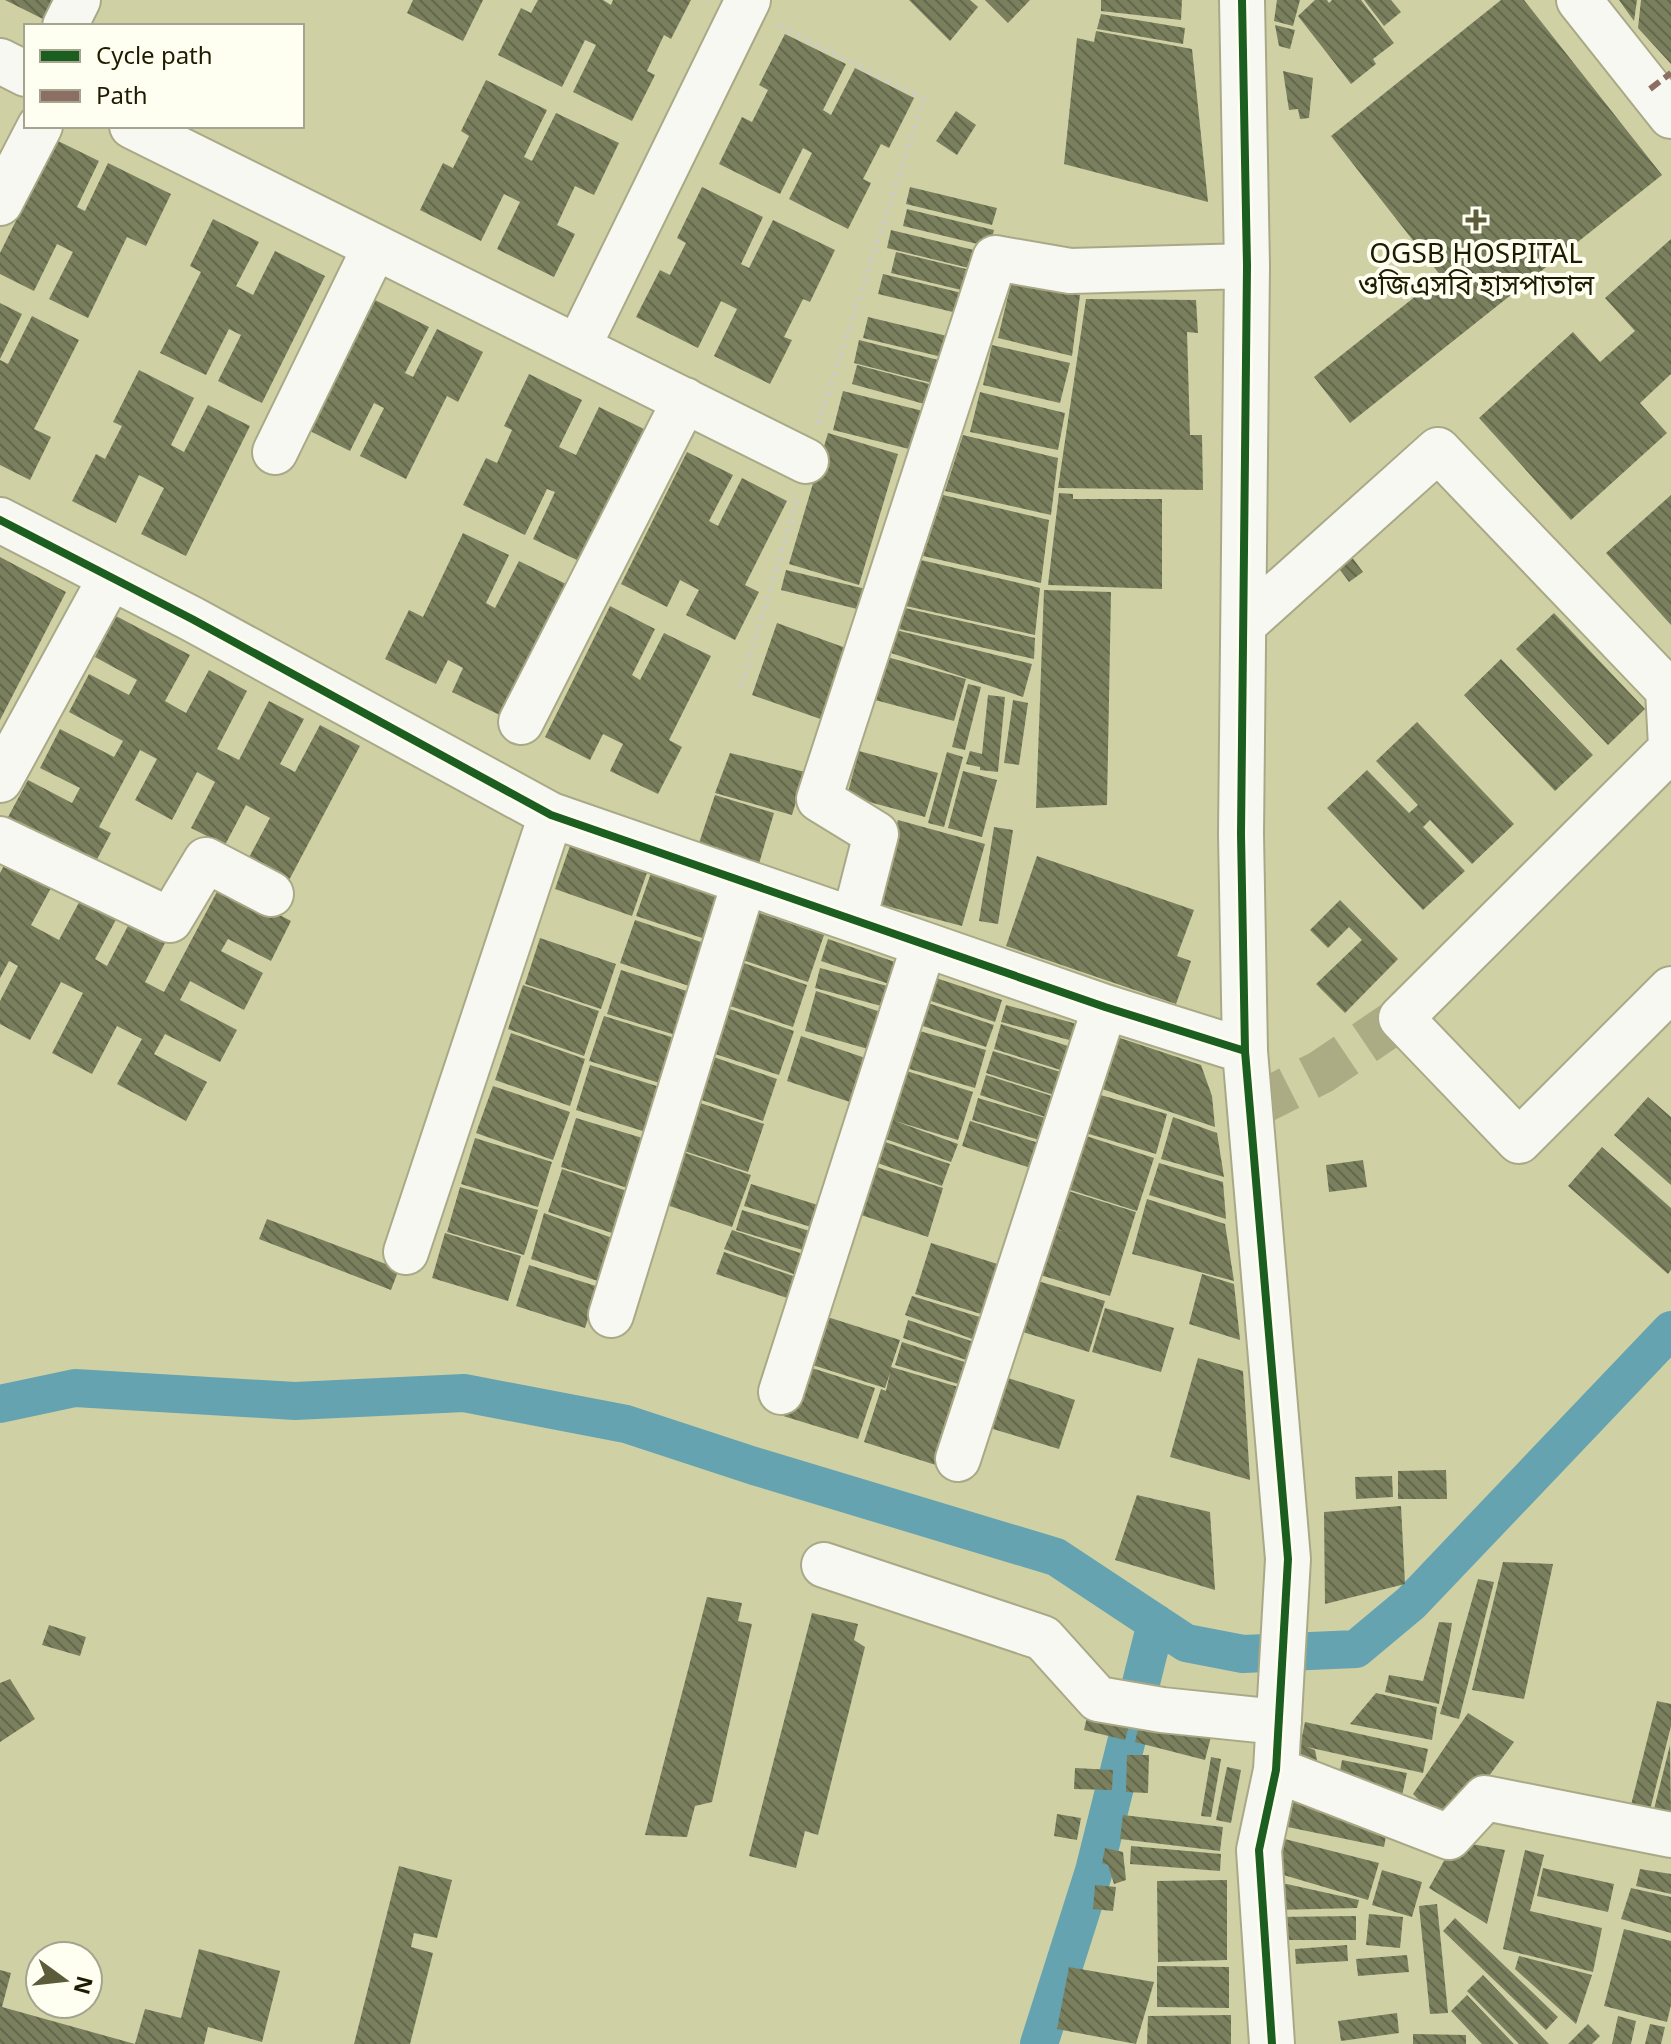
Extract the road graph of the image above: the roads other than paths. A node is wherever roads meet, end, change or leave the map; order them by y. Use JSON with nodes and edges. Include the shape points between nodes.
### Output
{"nodes":[{"id":1,"x":78,"y":0,"type":"edge"},
{"id":2,"x":1242,"y":0,"type":"edge"},
{"id":3,"x":1579,"y":0,"type":"edge"},
{"id":4,"x":763,"y":14,"type":"edge"},
{"id":5,"x":66,"y":24,"type":"edge"},
{"id":6,"x":0,"y":61,"type":"edge"},
{"id":7,"x":24,"y":73,"type":"edge"},
{"id":8,"x":1664,"y":93,"type":"edge"},
{"id":9,"x":39,"y":128,"type":"edge"},
{"id":10,"x":136,"y":128,"type":"edge"},
{"id":11,"x":0,"y":203,"type":"edge"},
{"id":12,"x":375,"y":247,"type":"junction"},
{"id":13,"x":1247,"y":266,"type":"junction"},
{"id":14,"x":578,"y":347,"type":"junction"},
{"id":15,"x":685,"y":400,"type":"junction"},
{"id":16,"x":275,"y":452,"type":"dead end"},
{"id":17,"x":806,"y":461,"type":"road end"},
{"id":18,"x":0,"y":520,"type":"edge"},
{"id":19,"x":111,"y":577,"type":"junction"},
{"id":20,"x":1244,"y":624,"type":"junction"},
{"id":21,"x":521,"y":722,"type":"dead end"},
{"id":22,"x":1671,"y":747,"type":"edge"},
{"id":23,"x":0,"y":780,"type":"edge"},
{"id":24,"x":551,"y":815,"type":"junction"},
{"id":25,"x":0,"y":839,"type":"edge"},
{"id":26,"x":744,"y":883,"type":"junction"},
{"id":27,"x":271,"y":894,"type":"dead end"},
{"id":28,"x":854,"y":920,"type":"junction"},
{"id":29,"x":924,"y":945,"type":"junction"},
{"id":30,"x":1671,"y":989,"type":"edge"},
{"id":31,"x":1105,"y":1007,"type":"junction"},
{"id":32,"x":1245,"y":1051,"type":"junction"},
{"id":33,"x":406,"y":1252,"type":"dead end"},
{"id":34,"x":611,"y":1315,"type":"dead end"},
{"id":35,"x":781,"y":1392,"type":"dead end"},
{"id":36,"x":958,"y":1459,"type":"dead end"},
{"id":37,"x":824,"y":1565,"type":"dead end"},
{"id":38,"x":1280,"y":1710,"type":"junction"},
{"id":39,"x":1276,"y":1770,"type":"junction"},
{"id":40,"x":1671,"y":1835,"type":"edge"},
{"id":41,"x":1272,"y":2044,"type":"edge"}],
"edges":[{"from":1,"to":5,"type":"street"},
{"from":2,"to":13,"type":"street"},
{"from":3,"to":8,"type":"street"},
{"from":4,"to":14,"type":"street"},
{"from":6,"to":7,"type":"street"},
{"from":9,"to":11,"type":"street"},
{"from":10,"to":12,"type":"street"},
{"from":12,"to":14,"type":"street"},
{"from":12,"to":16,"type":"street"},
{"from":13,"to":20,"type":"street"},
{"from":13,"to":28,"type":"street","via":[[1070,271],[995,258],[819,799],[876,834]]},
{"from":14,"to":15,"type":"street"},
{"from":15,"to":17,"type":"street"},
{"from":15,"to":21,"type":"street"},
{"from":18,"to":19,"type":"street"},
{"from":19,"to":23,"type":"street"},
{"from":19,"to":24,"type":"street"},
{"from":20,"to":22,"type":"street","via":[[1438,450],[1668,690]]},
{"from":20,"to":32,"type":"street"},
{"from":22,"to":30,"type":"street","via":[[1401,1018],[1519,1141]]},
{"from":24,"to":26,"type":"street"},
{"from":24,"to":33,"type":"street"},
{"from":25,"to":27,"type":"street","via":[[170,920],[206,860]]},
{"from":26,"to":28,"type":"street"},
{"from":26,"to":34,"type":"street"},
{"from":28,"to":29,"type":"street"},
{"from":29,"to":31,"type":"street"},
{"from":29,"to":35,"type":"street"},
{"from":31,"to":32,"type":"street"},
{"from":31,"to":36,"type":"street"},
{"from":32,"to":38,"type":"street","via":[[1288,1559]]},
{"from":37,"to":38,"type":"street","via":[[1043,1638],[1098,1699],[1162,1710]]},
{"from":38,"to":39,"type":"street"},
{"from":39,"to":40,"type":"street","via":[[1449,1837],[1485,1798]]},
{"from":39,"to":41,"type":"street","via":[[1259,1850]]}]}
